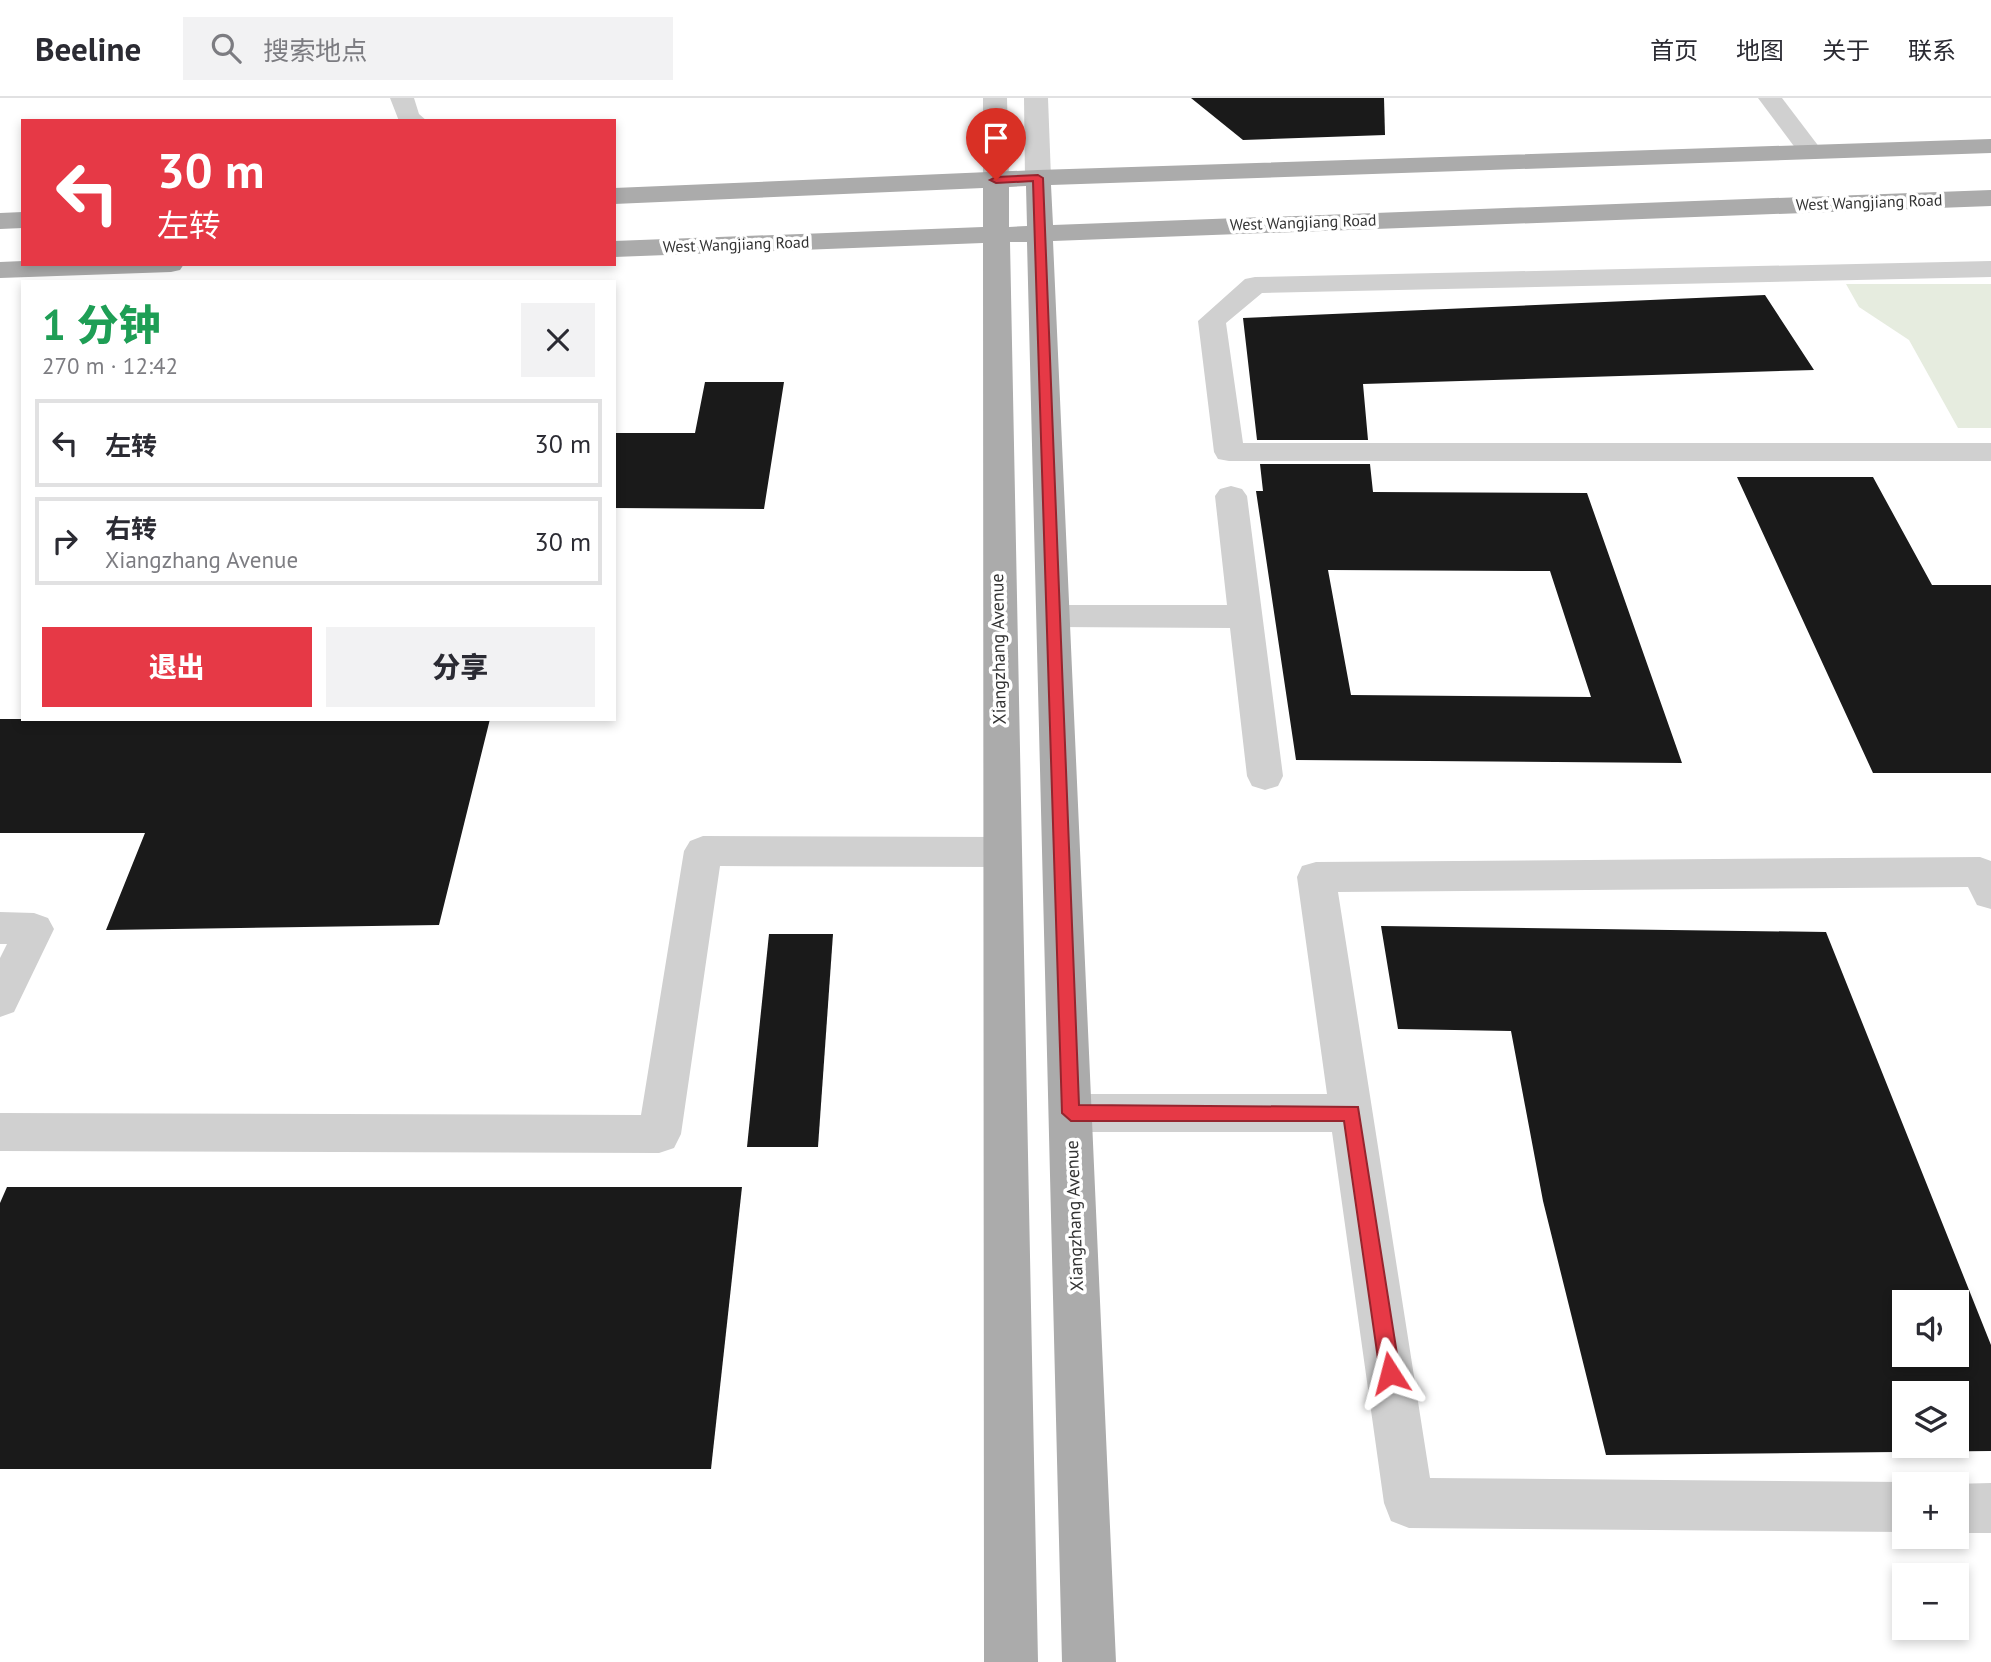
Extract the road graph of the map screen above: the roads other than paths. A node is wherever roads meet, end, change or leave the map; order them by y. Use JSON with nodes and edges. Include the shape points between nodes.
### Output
{"nodes":[{"id":1,"x":402,"y":98,"type":"edge"},
{"id":2,"x":995,"y":98,"type":"edge"},
{"id":3,"x":1036,"y":98,"type":"edge"},
{"id":4,"x":1770,"y":98,"type":"edge"},
{"id":5,"x":411,"y":119,"type":"edge"},
{"id":6,"x":1991,"y":146,"type":"edge"},
{"id":7,"x":1811,"y":152,"type":"junction"},
{"id":8,"x":1038,"y":178,"type":"junction"},
{"id":9,"x":996,"y":180,"type":"junction"},
{"id":10,"x":616,"y":196,"type":"edge"},
{"id":11,"x":1989,"y":201,"type":"edge"},
{"id":12,"x":0,"y":220,"type":"edge"},
{"id":13,"x":21,"y":220,"type":"edge"},
{"id":14,"x":1041,"y":232,"type":"junction"},
{"id":15,"x":996,"y":235,"type":"junction"},
{"id":16,"x":616,"y":248,"type":"edge"},
{"id":17,"x":114,"y":266,"type":"edge"},
{"id":18,"x":1991,"y":269,"type":"edge"},
{"id":19,"x":0,"y":270,"type":"edge"},
{"id":20,"x":1991,"y":452,"type":"edge"},
{"id":21,"x":1231,"y":496,"type":"dead end"},
{"id":22,"x":1054,"y":616,"type":"junction"},
{"id":23,"x":1245,"y":617,"type":"junction"},
{"id":24,"x":1265,"y":776,"type":"dead end"},
{"id":25,"x":1001,"y":852,"type":"junction"},
{"id":26,"x":1991,"y":894,"type":"edge"},
{"id":27,"x":0,"y":929,"type":"edge"},
{"id":28,"x":0,"y":1000,"type":"edge"},
{"id":29,"x":1071,"y":1113,"type":"junction"},
{"id":30,"x":1351,"y":1113,"type":"junction"},
{"id":31,"x":0,"y":1132,"type":"edge"},
{"id":32,"x":1892,"y":1507,"type":"edge"},
{"id":33,"x":1969,"y":1508,"type":"edge"},
{"id":34,"x":1991,"y":1508,"type":"edge"},
{"id":35,"x":1012,"y":1662,"type":"edge"},
{"id":36,"x":1089,"y":1662,"type":"edge"}],
"edges":[{"from":1,"to":5,"type":"street"},
{"from":2,"to":9,"type":"street","name":"Xiangzhang Avenue"},
{"from":3,"to":8,"type":"street","name":"Xiangzhang Avenue"},
{"from":4,"to":7,"type":"street"},
{"from":6,"to":7,"type":"main road"},
{"from":7,"to":8,"type":"main road"},
{"from":8,"to":9,"type":"main road"},
{"from":8,"to":14,"type":"main road","name":"Xiangzhang Avenue"},
{"from":9,"to":10,"type":"main road"},
{"from":9,"to":15,"type":"main road","name":"Xiangzhang Avenue"},
{"from":11,"to":14,"type":"main road","name":"West Wangjiang Road"},
{"from":12,"to":13,"type":"main road"},
{"from":14,"to":15,"type":"main road","name":"West Wangjiang Road"},
{"from":14,"to":22,"type":"main road","name":"Xiangzhang Avenue"},
{"from":15,"to":16,"type":"main road","name":"West Wangjiang Road"},
{"from":15,"to":25,"type":"main road","name":"Xiangzhang Avenue"},
{"from":17,"to":19,"type":"main road"},
{"from":18,"to":20,"type":"street","via":[[1255,285],[1212,321],[1228,452]]},
{"from":21,"to":23,"type":"street"},
{"from":22,"to":23,"type":"street"},
{"from":22,"to":29,"type":"main road","name":"Xiangzhang Avenue"},
{"from":23,"to":24,"type":"street"},
{"from":25,"to":31,"type":"street","via":[[703,851],[659,1134]]},
{"from":25,"to":35,"type":"main road","name":"Xiangzhang Avenue"},
{"from":26,"to":30,"type":"street","via":[[1980,872],[1316,877]]},
{"from":27,"to":28,"type":"street","via":[[34,929]]},
{"from":29,"to":30,"type":"street"},
{"from":29,"to":36,"type":"main road","name":"Xiangzhang Avenue"},
{"from":30,"to":32,"type":"street","via":[[1409,1503]]},
{"from":33,"to":34,"type":"street"}]}
